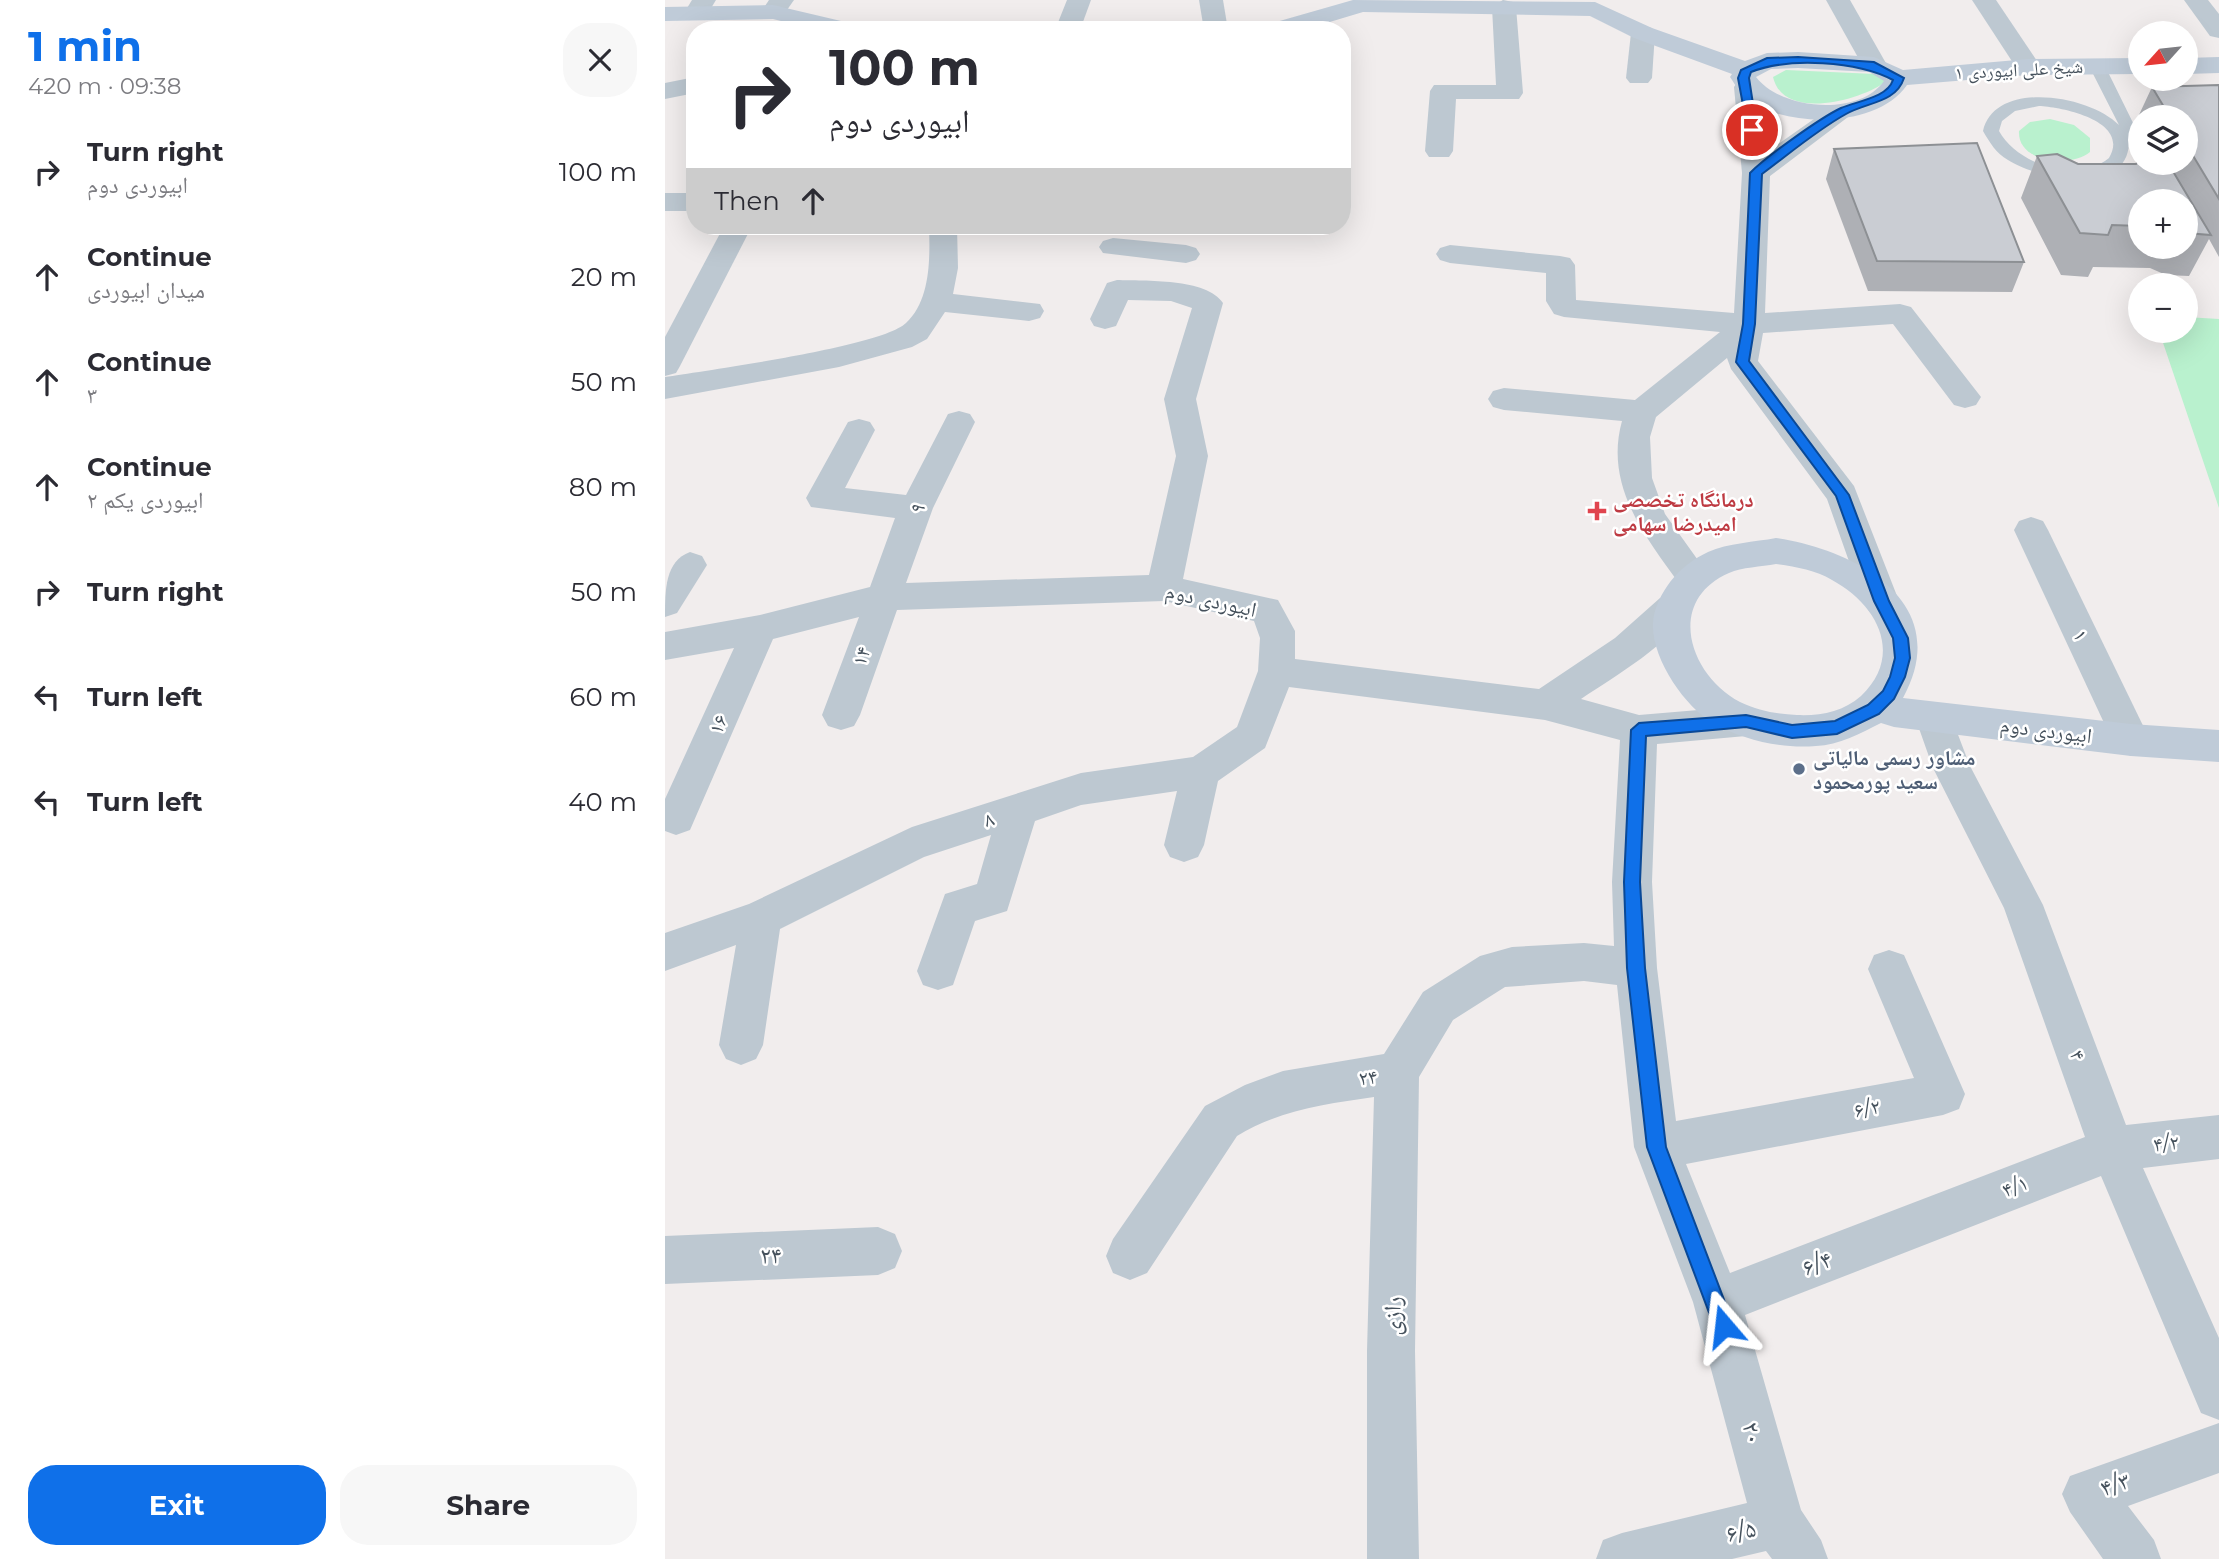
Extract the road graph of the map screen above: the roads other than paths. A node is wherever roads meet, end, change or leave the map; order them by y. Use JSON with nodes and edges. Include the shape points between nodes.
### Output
{"nodes":[{"id":1,"x":1080,"y":0,"type":"edge"},
{"id":2,"x":1211,"y":0,"type":"edge"},
{"id":3,"x":1838,"y":0,"type":"edge"},
{"id":4,"x":1984,"y":0,"type":"edge"},
{"id":5,"x":2196,"y":0,"type":"edge"},
{"id":6,"x":1593,"y":4,"type":"edge"},
{"id":7,"x":777,"y":6,"type":"edge"},
{"id":8,"x":700,"y":7,"type":"edge"},
{"id":9,"x":1504,"y":8,"type":"junction"},
{"id":10,"x":665,"y":14,"type":"edge"},
{"id":11,"x":808,"y":21,"type":"edge"},
{"id":12,"x":1071,"y":21,"type":"edge"},
{"id":13,"x":1214,"y":21,"type":"edge"},
{"id":14,"x":1306,"y":21,"type":"edge"},
{"id":15,"x":2219,"y":31,"type":"edge"},
{"id":16,"x":1643,"y":33,"type":"junction"},
{"id":17,"x":1874,"y":65,"type":"junction"},
{"id":18,"x":2219,"y":65,"type":"edge"},
{"id":19,"x":2097,"y":66,"type":"junction"},
{"id":20,"x":2128,"y":66,"type":"edge"},
{"id":21,"x":2198,"y":66,"type":"edge"},
{"id":22,"x":2028,"y":67,"type":"junction"},
{"id":23,"x":1639,"y":78,"type":"dead end"},
{"id":24,"x":1899,"y":78,"type":"junction"},
{"id":25,"x":1747,"y":79,"type":"junction"},
{"id":26,"x":686,"y":87,"type":"edge"},
{"id":27,"x":665,"y":91,"type":"edge"},
{"id":28,"x":1843,"y":111,"type":"junction"},
{"id":29,"x":2121,"y":140,"type":"junction"},
{"id":30,"x":1440,"y":151,"type":"dead end"},
{"id":31,"x":1756,"y":173,"type":"junction"},
{"id":32,"x":665,"y":202,"type":"edge"},
{"id":33,"x":686,"y":202,"type":"edge"},
{"id":34,"x":733,"y":235,"type":"edge"},
{"id":35,"x":943,"y":235,"type":"edge"},
{"id":36,"x":1185,"y":240,"type":"edge"},
{"id":37,"x":1113,"y":247,"type":"dead end"},
{"id":38,"x":1450,"y":254,"type":"dead end"},
{"id":39,"x":1174,"y":291,"type":"junction"},
{"id":40,"x":938,"y":302,"type":"junction"},
{"id":41,"x":1029,"y":311,"type":"dead end"},
{"id":42,"x":1105,"y":319,"type":"dead end"},
{"id":43,"x":1749,"y":324,"type":"junction"},
{"id":44,"x":665,"y":366,"type":"edge"},
{"id":45,"x":665,"y":388,"type":"edge"},
{"id":46,"x":1965,"y":397,"type":"dead end"},
{"id":47,"x":1504,"y":399,"type":"dead end"},
{"id":48,"x":1641,"y":412,"type":"junction"},
{"id":49,"x":959,"y":422,"type":"dead end"},
{"id":50,"x":859,"y":430,"type":"dead end"},
{"id":51,"x":916,"y":508,"type":"junction"},
{"id":52,"x":2031,"y":530,"type":"dead end"},
{"id":53,"x":690,"y":565,"type":"dead end"},
{"id":54,"x":1693,"y":577,"type":"junction"},
{"id":55,"x":1164,"y":588,"type":"junction"},
{"id":56,"x":882,"y":597,"type":"junction"},
{"id":57,"x":1881,"y":601,"type":"junction"},
{"id":58,"x":665,"y":603,"type":"edge"},
{"id":59,"x":1672,"y":608,"type":"junction"},
{"id":60,"x":761,"y":629,"type":"junction"},
{"id":61,"x":665,"y":646,"type":"edge"},
{"id":62,"x":1276,"y":671,"type":"junction"},
{"id":63,"x":1545,"y":705,"type":"junction"},
{"id":64,"x":1900,"y":713,"type":"junction"},
{"id":65,"x":841,"y":715,"type":"dead end"},
{"id":66,"x":1746,"y":721,"type":"junction"},
{"id":67,"x":1639,"y":730,"type":"junction"},
{"id":68,"x":2131,"y":740,"type":"junction"},
{"id":69,"x":2219,"y":746,"type":"edge"},
{"id":70,"x":1201,"y":772,"type":"junction"},
{"id":71,"x":1018,"y":811,"type":"junction"},
{"id":72,"x":676,"y":818,"type":"dead end"},
{"id":73,"x":1184,"y":845,"type":"dead end"},
{"id":74,"x":761,"y":918,"type":"junction"},
{"id":75,"x":665,"y":952,"type":"edge"},
{"id":76,"x":1636,"y":968,"type":"junction"},
{"id":77,"x":1889,"y":969,"type":"dead end"},
{"id":78,"x":938,"y":971,"type":"dead end"},
{"id":79,"x":741,"y":1045,"type":"dead end"},
{"id":80,"x":1397,"y":1073,"type":"junction"},
{"id":81,"x":2219,"y":1138,"type":"edge"},
{"id":82,"x":1657,"y":1147,"type":"junction"},
{"id":83,"x":2112,"y":1149,"type":"junction"},
{"id":84,"x":1918,"y":1224,"type":"joint"},
{"id":85,"x":878,"y":1251,"type":"dead end"},
{"id":86,"x":1131,"y":1256,"type":"dead end"},
{"id":87,"x":665,"y":1260,"type":"edge"},
{"id":88,"x":1717,"y":1302,"type":"junction"},
{"id":89,"x":2219,"y":1395,"type":"edge"},
{"id":90,"x":2219,"y":1447,"type":"edge"},
{"id":91,"x":1790,"y":1540,"type":"edge"},
{"id":92,"x":1393,"y":1559,"type":"edge"},
{"id":93,"x":1622,"y":1559,"type":"edge"},
{"id":94,"x":2135,"y":1559,"type":"edge"}],
"edges":[{"from":1,"to":12,"type":"street"},
{"from":2,"to":13,"type":"street"},
{"from":3,"to":17,"type":"street"},
{"from":4,"to":22,"type":"street"},
{"from":5,"to":15,"type":"street"},
{"from":6,"to":9,"type":"street"},
{"from":6,"to":16,"type":"street"},
{"from":7,"to":8,"type":"street"},
{"from":7,"to":11,"type":"street"},
{"from":8,"to":10,"type":"street"},
{"from":9,"to":14,"type":"street","via":[[1362,5]]},
{"from":9,"to":30,"type":"street","via":[[1510,93],[1444,91]]},
{"from":16,"to":23,"type":"street"},
{"from":16,"to":25,"type":"street"},
{"from":17,"to":24,"type":"street"},
{"from":17,"to":25,"type":"street","via":[[1767,61]]},
{"from":18,"to":21,"type":"street"},
{"from":19,"to":20,"type":"street","name":"شیخ علی ابیوردی ۱"},
{"from":19,"to":22,"type":"street","name":"شیخ علی ابیوردی ۱"},
{"from":19,"to":29,"type":"lane","via":[[2135,140]]},
{"from":22,"to":24,"type":"street","name":"شیخ علی ابیوردی ۱"},
{"from":24,"to":28,"type":"street","via":[[1885,96]]},
{"from":25,"to":28,"type":"street","via":[[1757,97],[1780,108]]},
{"from":25,"to":31,"type":"street"},
{"from":26,"to":27,"type":"street"},
{"from":28,"to":31,"type":"street"},
{"from":29,"to":29,"type":"lane","via":[[2122,152],[2110,166],[2085,175],[2065,175],[2043,172],[2006,155],[1991,130],[2004,109],[2029,102],[2060,102],[2099,116]]},
{"from":31,"to":43,"type":"street"},
{"from":32,"to":33,"type":"street"},
{"from":34,"to":44,"type":"street"},
{"from":35,"to":40,"type":"street"},
{"from":36,"to":37,"type":"street"},
{"from":36,"to":39,"type":"street"},
{"from":38,"to":43,"type":"street","via":[[1560,265],[1560,301],[1576,310]]},
{"from":39,"to":42,"type":"street","via":[[1117,290]]},
{"from":39,"to":55,"type":"street","via":[[1208,303],[1180,399],[1192,456]]},
{"from":40,"to":41,"type":"street"},
{"from":40,"to":45,"type":"street","via":[[915,334],[872,349]]},
{"from":43,"to":46,"type":"street","via":[[1900,314]]},
{"from":43,"to":48,"type":"street"},
{"from":43,"to":57,"type":"street","via":[[1742,362],[1842,495]]},
{"from":47,"to":48,"type":"street"},
{"from":48,"to":54,"type":"street","via":[[1634,437],[1635,478],[1650,518]]},
{"from":49,"to":51,"type":"street","name":"۹"},
{"from":50,"to":51,"type":"street","via":[[823,498]]},
{"from":51,"to":56,"type":"street","name":"۹"},
{"from":52,"to":68,"type":"street","name":"۱"},
{"from":53,"to":58,"type":"street"},
{"from":54,"to":57,"type":"street","via":[[1730,557],[1776,551],[1800,554],[1846,571]]},
{"from":54,"to":59,"type":"street"},
{"from":55,"to":56,"type":"street","name":"ابیوردی دوم"},
{"from":55,"to":62,"type":"street","name":"ابیوردی دوم","via":[[1265,610],[1279,630]]},
{"from":56,"to":60,"type":"street","name":"ابیوردی دوم"},
{"from":56,"to":65,"type":"street","name":"۱۴"},
{"from":57,"to":64,"type":"street","via":[[1901,638],[1898,677],[1888,695]]},
{"from":59,"to":63,"type":"street","via":[[1628,648]]},
{"from":59,"to":66,"type":"street","via":[[1669,629],[1683,672],[1710,700]]},
{"from":60,"to":61,"type":"street","name":"ابیوردی دوم"},
{"from":60,"to":72,"type":"street","name":"۱۶"},
{"from":62,"to":63,"type":"street"},
{"from":62,"to":70,"type":"street","name":"۸","via":[[1252,737]]},
{"from":63,"to":67,"type":"street"},
{"from":64,"to":66,"type":"street","via":[[1814,731],[1792,732]]},
{"from":64,"to":68,"type":"street","name":"ابیوردی دوم"},
{"from":64,"to":83,"type":"street","name":"۴","via":[[1952,768],[2023,905]]},
{"from":66,"to":67,"type":"street"},
{"from":67,"to":76,"type":"street","name":"۲۰","via":[[1632,882]]},
{"from":68,"to":69,"type":"street","name":"ابیوردی دوم"},
{"from":70,"to":71,"type":"street","name":"۸","via":[[1081,789]]},
{"from":70,"to":73,"type":"street"},
{"from":71,"to":74,"type":"street","name":"۸","via":[[912,844]]},
{"from":71,"to":78,"type":"street","via":[[993,898],[959,907]]},
{"from":74,"to":75,"type":"street","name":"۸"},
{"from":74,"to":79,"type":"street"},
{"from":76,"to":80,"type":"street","name":"۲۴","via":[[1584,962],[1495,970],[1438,1006]]},
{"from":76,"to":82,"type":"street","name":"۲۰"},
{"from":77,"to":82,"type":"street","name":"۶/۲","via":[[1943,1094]]},
{"from":80,"to":86,"type":"street","name":"۲۴","via":[[1314,1085],[1236,1110],[1221,1121]]},
{"from":80,"to":92,"type":"street","name":"رازی","via":[[1391,1352]]},
{"from":81,"to":83,"type":"street","name":"۴/۲"},
{"from":82,"to":88,"type":"street","name":"۲۰"},
{"from":83,"to":84,"type":"street","name":"۴/۱"},
{"from":83,"to":89,"type":"street","name":"۴"},
{"from":84,"to":88,"type":"street","name":"۶/۴"},
{"from":85,"to":87,"type":"street","name":"۲۴"},
{"from":88,"to":91,"type":"street","name":"۲۰"},
{"from":90,"to":94,"type":"street","name":"۴/۳","via":[[2088,1494]]},
{"from":91,"to":93,"type":"street","name":"۶/۵"}]}
